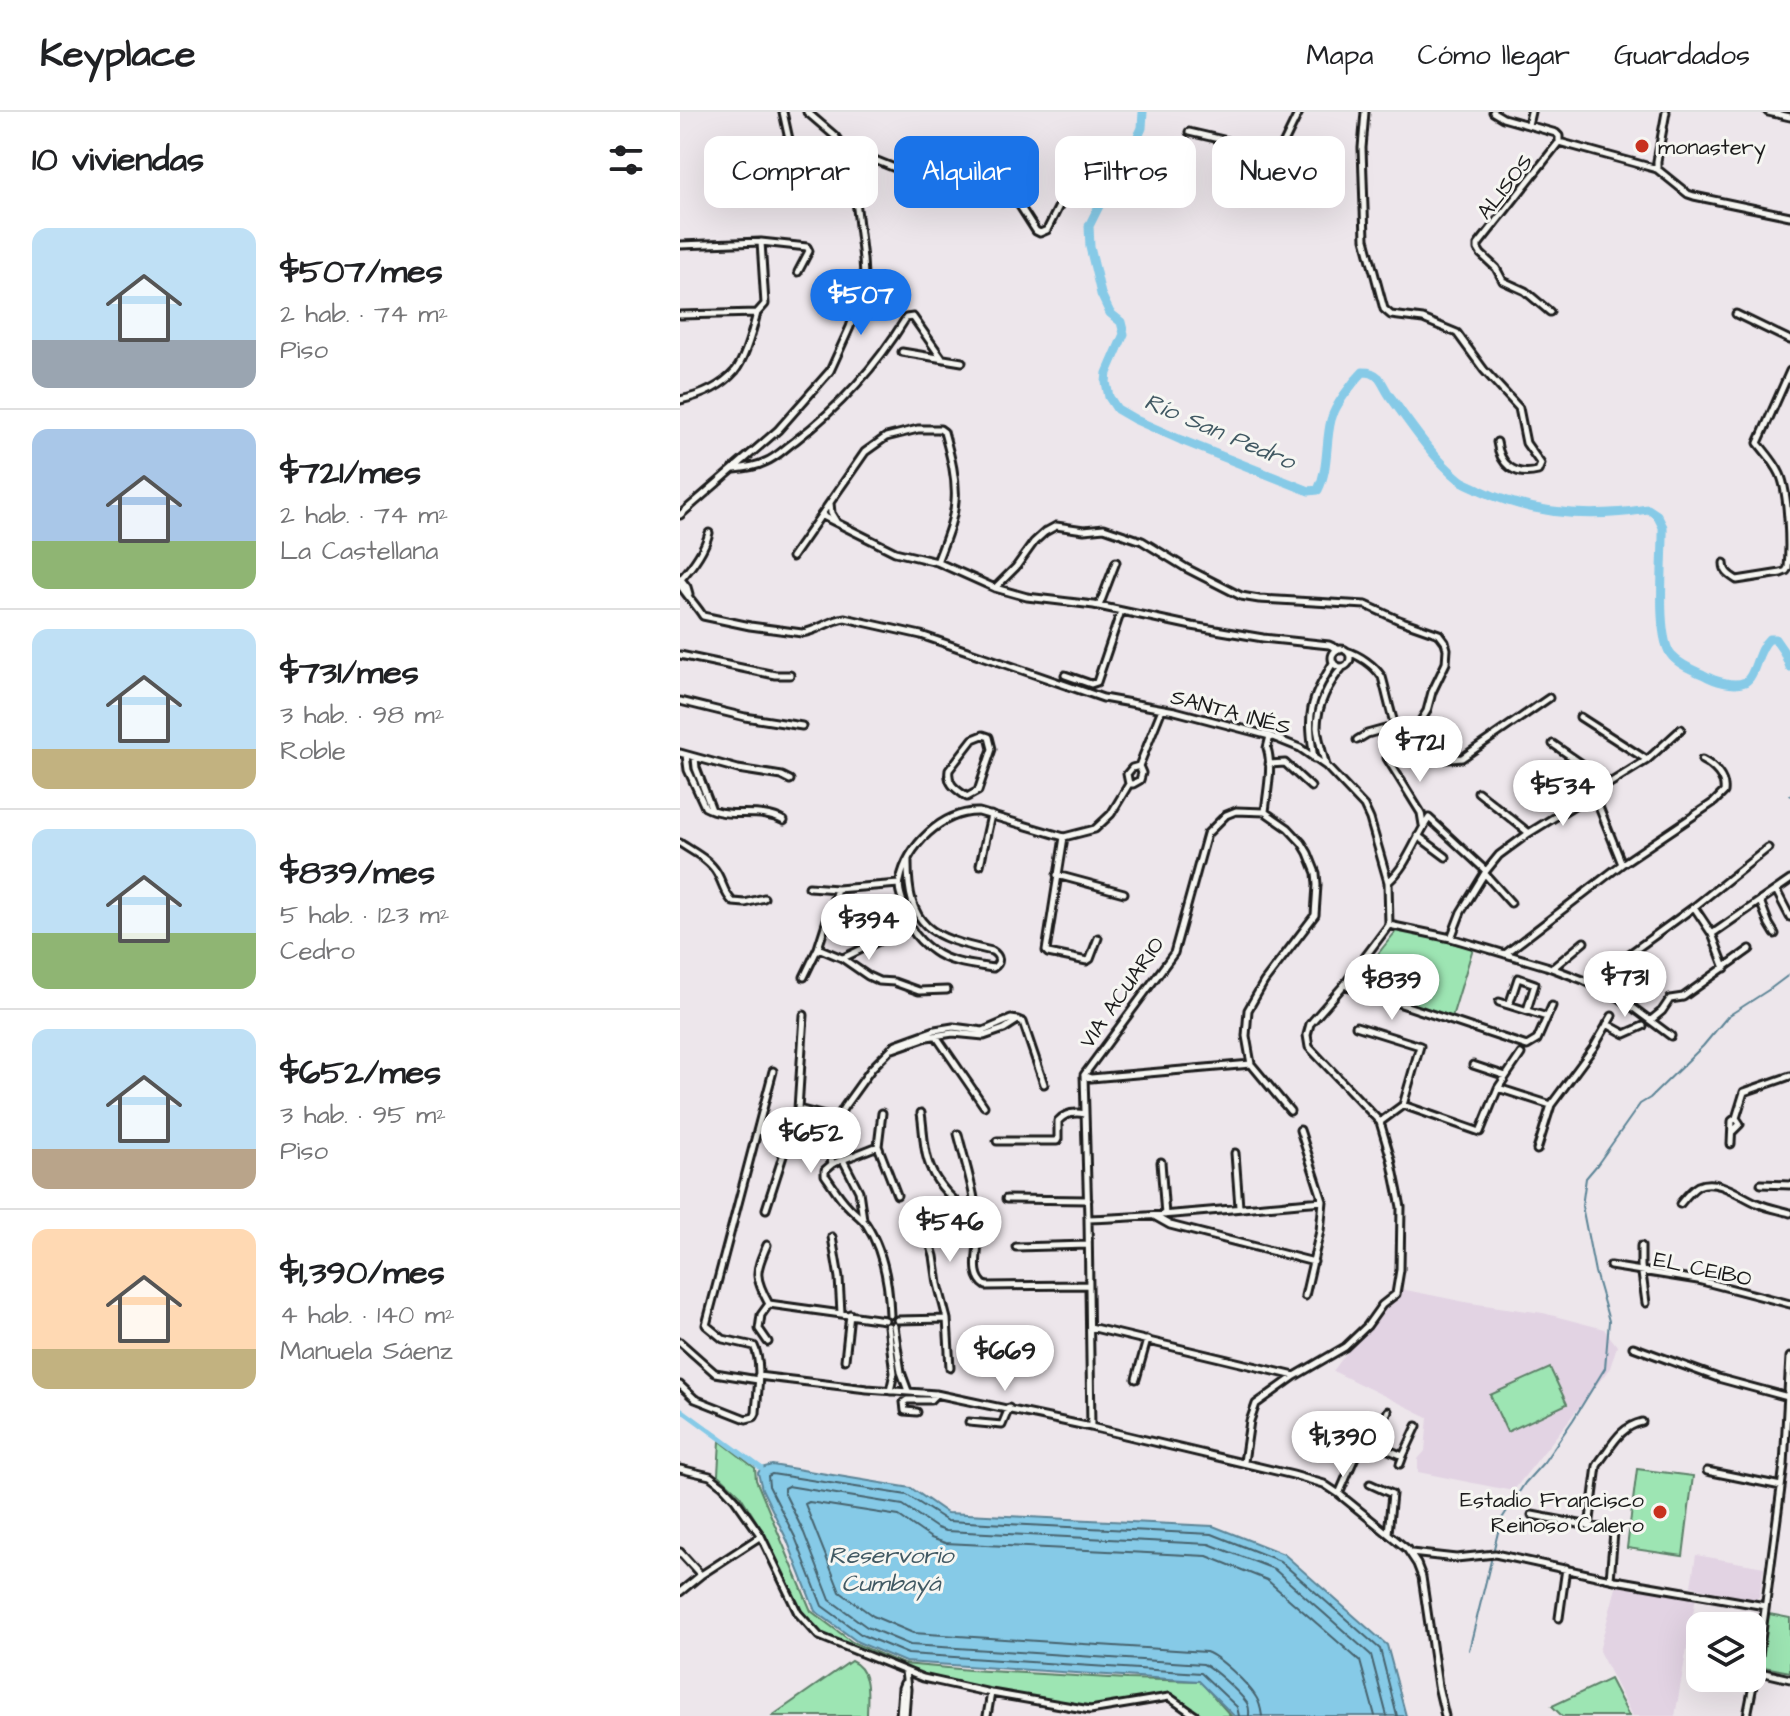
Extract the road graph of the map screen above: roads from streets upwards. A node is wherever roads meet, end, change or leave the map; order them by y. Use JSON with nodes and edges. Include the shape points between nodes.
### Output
{"nodes":[{"id":1,"x":783,"y":112,"type":"edge"},
{"id":2,"x":807,"y":112,"type":"edge"},
{"id":3,"x":1299,"y":112,"type":"edge"},
{"id":4,"x":1365,"y":112,"type":"edge"},
{"id":5,"x":1493,"y":112,"type":"edge"},
{"id":6,"x":1531,"y":112,"type":"edge"},
{"id":7,"x":1666,"y":112,"type":"edge"},
{"id":8,"x":1768,"y":112,"type":"edge"},
{"id":9,"x":1790,"y":117,"type":"edge"},
{"id":10,"x":1528,"y":125,"type":"junction"},
{"id":11,"x":1189,"y":132,"type":"dead end"},
{"id":12,"x":788,"y":136,"type":"edge"},
{"id":13,"x":835,"y":136,"type":"edge"},
{"id":14,"x":1287,"y":136,"type":"edge"},
{"id":15,"x":1212,"y":137,"type":"edge"},
{"id":16,"x":1559,"y":142,"type":"junction"},
{"id":17,"x":878,"y":161,"type":"edge"},
{"id":18,"x":894,"y":166,"type":"edge"},
{"id":19,"x":1657,"y":169,"type":"junction"},
{"id":20,"x":858,"y":208,"type":"edge"},
{"id":21,"x":1020,"y":208,"type":"edge"},
{"id":22,"x":1058,"y":208,"type":"edge"},
{"id":23,"x":1790,"y":216,"type":"edge"},
{"id":24,"x":761,"y":242,"type":"junction"},
{"id":25,"x":680,"y":245,"type":"edge"},
{"id":26,"x":798,"y":272,"type":"dead end"},
{"id":27,"x":1550,"y":312,"type":"dead end"},
{"id":28,"x":757,"y":313,"type":"junction"},
{"id":29,"x":1736,"y":314,"type":"dead end"},
{"id":30,"x":680,"y":315,"type":"edge"},
{"id":31,"x":1790,"y":340,"type":"edge"},
{"id":32,"x":902,"y":352,"type":"dead end"},
{"id":33,"x":941,"y":357,"type":"junction"},
{"id":34,"x":962,"y":362,"type":"dead end"},
{"id":35,"x":1790,"y":371,"type":"edge"},
{"id":36,"x":680,"y":400,"type":"edge"},
{"id":37,"x":1497,"y":442,"type":"dead end"},
{"id":38,"x":734,"y":470,"type":"junction"},
{"id":39,"x":830,"y":503,"type":"junction"},
{"id":40,"x":680,"y":515,"type":"edge"},
{"id":41,"x":821,"y":515,"type":"junction"},
{"id":42,"x":838,"y":524,"type":"junction"},
{"id":43,"x":709,"y":533,"type":"dead end"},
{"id":44,"x":792,"y":557,"type":"dead end"},
{"id":45,"x":937,"y":562,"type":"junction"},
{"id":46,"x":1116,"y":562,"type":"dead end"},
{"id":47,"x":1724,"y":563,"type":"dead end"},
{"id":48,"x":680,"y":581,"type":"edge"},
{"id":49,"x":995,"y":588,"type":"junction"},
{"id":50,"x":1099,"y":606,"type":"junction"},
{"id":51,"x":1121,"y":611,"type":"junction"},
{"id":52,"x":1320,"y":645,"type":"junction"},
{"id":53,"x":1343,"y":650,"type":"junction"},
{"id":54,"x":680,"y":655,"type":"edge"},
{"id":55,"x":1333,"y":661,"type":"junction"},
{"id":56,"x":1365,"y":662,"type":"junction"},
{"id":57,"x":1345,"y":665,"type":"junction"},
{"id":58,"x":790,"y":675,"type":"dead end"},
{"id":59,"x":1065,"y":675,"type":"dead end"},
{"id":60,"x":1549,"y":698,"type":"dead end"},
{"id":61,"x":680,"y":701,"type":"edge"},
{"id":62,"x":1162,"y":709,"type":"junction"},
{"id":63,"x":1310,"y":714,"type":"junction"},
{"id":64,"x":1319,"y":716,"type":"junction"},
{"id":65,"x":1580,"y":717,"type":"dead end"},
{"id":66,"x":802,"y":726,"type":"dead end"},
{"id":67,"x":1396,"y":726,"type":"junction"},
{"id":68,"x":1681,"y":729,"type":"dead end"},
{"id":69,"x":1319,"y":736,"type":"junction"},
{"id":70,"x":1273,"y":737,"type":"junction"},
{"id":71,"x":1311,"y":738,"type":"junction"},
{"id":72,"x":1357,"y":740,"type":"dead end"},
{"id":73,"x":1553,"y":744,"type":"dead end"},
{"id":74,"x":1405,"y":746,"type":"junction"},
{"id":75,"x":1300,"y":748,"type":"junction"},
{"id":76,"x":1322,"y":751,"type":"junction"},
{"id":77,"x":683,"y":754,"type":"edge"},
{"id":78,"x":1314,"y":755,"type":"junction"},
{"id":79,"x":695,"y":758,"type":"junction"},
{"id":80,"x":1387,"y":758,"type":"dead end"},
{"id":81,"x":1647,"y":760,"type":"junction"},
{"id":82,"x":1702,"y":760,"type":"dead end"},
{"id":83,"x":1269,"y":764,"type":"junction"},
{"id":84,"x":1139,"y":766,"type":"junction"},
{"id":85,"x":1326,"y":766,"type":"junction"},
{"id":86,"x":790,"y":780,"type":"dead end"},
{"id":87,"x":1608,"y":782,"type":"junction"},
{"id":88,"x":1129,"y":784,"type":"junction"},
{"id":89,"x":1541,"y":784,"type":"dead end"},
{"id":90,"x":1311,"y":787,"type":"dead end"},
{"id":91,"x":1478,"y":792,"type":"dead end"},
{"id":92,"x":1593,"y":792,"type":"junction"},
{"id":93,"x":967,"y":797,"type":"junction"},
{"id":94,"x":1567,"y":809,"type":"junction"},
{"id":95,"x":712,"y":811,"type":"junction"},
{"id":96,"x":967,"y":811,"type":"junction"},
{"id":97,"x":1265,"y":812,"type":"junction"},
{"id":98,"x":991,"y":815,"type":"junction"},
{"id":99,"x":784,"y":821,"type":"dead end"},
{"id":100,"x":1424,"y":825,"type":"junction"},
{"id":101,"x":1529,"y":833,"type":"junction"},
{"id":102,"x":1418,"y":836,"type":"junction"},
{"id":103,"x":1064,"y":837,"type":"junction"},
{"id":104,"x":680,"y":843,"type":"edge"},
{"id":105,"x":1768,"y":848,"type":"dead end"},
{"id":106,"x":1446,"y":857,"type":"dead end"},
{"id":107,"x":908,"y":859,"type":"junction"},
{"id":108,"x":1622,"y":864,"type":"junction"},
{"id":109,"x":980,"y":865,"type":"dead end"},
{"id":110,"x":1485,"y":872,"type":"junction"},
{"id":111,"x":1057,"y":875,"type":"junction"},
{"id":112,"x":1790,"y":880,"type":"edge"},
{"id":113,"x":1388,"y":882,"type":"junction"},
{"id":114,"x":899,"y":884,"type":"junction"},
{"id":115,"x":809,"y":887,"type":"dead end"},
{"id":116,"x":837,"y":889,"type":"junction"},
{"id":117,"x":1776,"y":890,"type":"junction"},
{"id":118,"x":1124,"y":893,"type":"dead end"},
{"id":119,"x":764,"y":898,"type":"dead end"},
{"id":120,"x":1760,"y":901,"type":"junction"},
{"id":121,"x":1511,"y":903,"type":"dead end"},
{"id":122,"x":1694,"y":907,"type":"junction"},
{"id":123,"x":1790,"y":917,"type":"edge"},
{"id":124,"x":1389,"y":925,"type":"junction"},
{"id":125,"x":1712,"y":934,"type":"junction"},
{"id":126,"x":1775,"y":934,"type":"dead end"},
{"id":127,"x":1098,"y":938,"type":"dead end"},
{"id":128,"x":1451,"y":938,"type":"junction"},
{"id":129,"x":883,"y":939,"type":"dead end"},
{"id":130,"x":1584,"y":942,"type":"dead end"},
{"id":131,"x":818,"y":948,"type":"junction"},
{"id":132,"x":1750,"y":949,"type":"dead end"},
{"id":133,"x":1505,"y":954,"type":"junction"},
{"id":134,"x":842,"y":958,"type":"junction"},
{"id":135,"x":1553,"y":968,"type":"junction"},
{"id":136,"x":1725,"y":968,"type":"junction"},
{"id":137,"x":804,"y":977,"type":"dead end"},
{"id":138,"x":1591,"y":982,"type":"junction"},
{"id":139,"x":1344,"y":985,"type":"junction"},
{"id":140,"x":947,"y":990,"type":"dead end"},
{"id":141,"x":1499,"y":1002,"type":"dead end"},
{"id":142,"x":1509,"y":1005,"type":"junction"},
{"id":143,"x":1552,"y":1006,"type":"dead end"},
{"id":144,"x":1527,"y":1010,"type":"junction"},
{"id":145,"x":804,"y":1015,"type":"dead end"},
{"id":146,"x":1612,"y":1016,"type":"dead end"},
{"id":147,"x":1547,"y":1017,"type":"junction"},
{"id":148,"x":1018,"y":1020,"type":"junction"},
{"id":149,"x":1651,"y":1020,"type":"junction"},
{"id":150,"x":1607,"y":1024,"type":"junction"},
{"id":151,"x":1356,"y":1026,"type":"dead end"},
{"id":152,"x":1643,"y":1026,"type":"dead end"},
{"id":153,"x":936,"y":1036,"type":"junction"},
{"id":154,"x":1671,"y":1036,"type":"dead end"},
{"id":155,"x":892,"y":1049,"type":"junction"},
{"id":156,"x":1521,"y":1054,"type":"dead end"},
{"id":157,"x":1251,"y":1064,"type":"junction"},
{"id":158,"x":1473,"y":1065,"type":"dead end"},
{"id":159,"x":773,"y":1071,"type":"dead end"},
{"id":160,"x":1084,"y":1075,"type":"junction"},
{"id":161,"x":1506,"y":1076,"type":"junction"},
{"id":162,"x":1790,"y":1076,"type":"edge"},
{"id":163,"x":1044,"y":1084,"type":"dead end"},
{"id":164,"x":1498,"y":1088,"type":"junction"},
{"id":165,"x":1403,"y":1105,"type":"junction"},
{"id":166,"x":1551,"y":1105,"type":"junction"},
{"id":167,"x":984,"y":1106,"type":"dead end"},
{"id":168,"x":798,"y":1109,"type":"junction"},
{"id":169,"x":1290,"y":1111,"type":"dead end"},
{"id":170,"x":882,"y":1113,"type":"dead end"},
{"id":171,"x":921,"y":1113,"type":"dead end"},
{"id":172,"x":1085,"y":1114,"type":"junction"},
{"id":173,"x":837,"y":1119,"type":"junction"},
{"id":174,"x":1380,"y":1122,"type":"junction"},
{"id":175,"x":1300,"y":1130,"type":"dead end"},
{"id":176,"x":958,"y":1134,"type":"dead end"},
{"id":177,"x":997,"y":1141,"type":"dead end"},
{"id":178,"x":1731,"y":1144,"type":"dead end"},
{"id":179,"x":878,"y":1146,"type":"junction"},
{"id":180,"x":1537,"y":1150,"type":"dead end"},
{"id":181,"x":1235,"y":1153,"type":"dead end"},
{"id":182,"x":843,"y":1160,"type":"junction"},
{"id":183,"x":1161,"y":1162,"type":"dead end"},
{"id":184,"x":832,"y":1164,"type":"junction"},
{"id":185,"x":1761,"y":1184,"type":"dead end"},
{"id":186,"x":1790,"y":1185,"type":"edge"},
{"id":187,"x":897,"y":1195,"type":"dead end"},
{"id":188,"x":862,"y":1199,"type":"junction"},
{"id":189,"x":1006,"y":1199,"type":"dead end"},
{"id":190,"x":1088,"y":1200,"type":"junction"},
{"id":191,"x":1323,"y":1201,"type":"junction"},
{"id":192,"x":1680,"y":1204,"type":"dead end"},
{"id":193,"x":1239,"y":1207,"type":"junction"},
{"id":194,"x":849,"y":1208,"type":"junction"},
{"id":195,"x":766,"y":1209,"type":"dead end"},
{"id":196,"x":1790,"y":1213,"type":"edge"},
{"id":197,"x":1165,"y":1215,"type":"junction"},
{"id":198,"x":1154,"y":1216,"type":"junction"},
{"id":199,"x":1088,"y":1219,"type":"junction"},
{"id":200,"x":864,"y":1220,"type":"junction"},
{"id":201,"x":977,"y":1221,"type":"junction"},
{"id":202,"x":918,"y":1226,"type":"dead end"},
{"id":203,"x":832,"y":1237,"type":"dead end"},
{"id":204,"x":767,"y":1245,"type":"dead end"},
{"id":205,"x":1088,"y":1245,"type":"junction"},
{"id":206,"x":1641,"y":1246,"type":"dead end"},
{"id":207,"x":1016,"y":1247,"type":"dead end"},
{"id":208,"x":1314,"y":1262,"type":"junction"},
{"id":209,"x":1610,"y":1266,"type":"dead end"},
{"id":210,"x":1641,"y":1272,"type":"junction"},
{"id":211,"x":1089,"y":1285,"type":"junction"},
{"id":212,"x":1305,"y":1296,"type":"dead end"},
{"id":213,"x":1646,"y":1303,"type":"dead end"},
{"id":214,"x":769,"y":1304,"type":"junction"},
{"id":215,"x":1790,"y":1304,"type":"edge"},
{"id":216,"x":841,"y":1313,"type":"junction"},
{"id":217,"x":850,"y":1314,"type":"junction"},
{"id":218,"x":947,"y":1319,"type":"junction"},
{"id":219,"x":891,"y":1321,"type":"junction"},
{"id":220,"x":1090,"y":1327,"type":"junction"},
{"id":221,"x":1147,"y":1340,"type":"junction"},
{"id":222,"x":680,"y":1342,"type":"edge"},
{"id":223,"x":768,"y":1342,"type":"dead end"},
{"id":224,"x":1633,"y":1347,"type":"dead end"},
{"id":225,"x":1790,"y":1357,"type":"edge"},
{"id":226,"x":845,"y":1360,"type":"dead end"},
{"id":227,"x":950,"y":1368,"type":"dead end"},
{"id":228,"x":1295,"y":1376,"type":"junction"},
{"id":229,"x":756,"y":1378,"type":"junction"},
{"id":230,"x":1136,"y":1379,"type":"dead end"},
{"id":231,"x":680,"y":1385,"type":"edge"},
{"id":232,"x":890,"y":1391,"type":"junction"},
{"id":233,"x":908,"y":1391,"type":"junction"},
{"id":234,"x":936,"y":1394,"type":"junction"},
{"id":235,"x":1788,"y":1397,"type":"junction"},
{"id":236,"x":1009,"y":1408,"type":"junction"},
{"id":237,"x":1388,"y":1411,"type":"dead end"},
{"id":238,"x":917,"y":1412,"type":"dead end"},
{"id":239,"x":969,"y":1422,"type":"dead end"},
{"id":240,"x":1642,"y":1422,"type":"dead end"},
{"id":241,"x":1417,"y":1426,"type":"dead end"},
{"id":242,"x":1091,"y":1427,"type":"junction"},
{"id":243,"x":1373,"y":1444,"type":"junction"},
{"id":244,"x":1403,"y":1456,"type":"junction"},
{"id":245,"x":1244,"y":1462,"type":"junction"},
{"id":246,"x":1400,"y":1464,"type":"dead end"},
{"id":247,"x":1787,"y":1465,"type":"edge"},
{"id":248,"x":680,"y":1469,"type":"edge"},
{"id":249,"x":1707,"y":1471,"type":"dead end"},
{"id":250,"x":1370,"y":1484,"type":"dead end"},
{"id":251,"x":1781,"y":1486,"type":"junction"},
{"id":252,"x":1339,"y":1494,"type":"junction"},
{"id":253,"x":1532,"y":1515,"type":"dead end"},
{"id":254,"x":1589,"y":1527,"type":"junction"},
{"id":255,"x":1388,"y":1534,"type":"junction"},
{"id":256,"x":761,"y":1536,"type":"junction"},
{"id":257,"x":680,"y":1552,"type":"edge"},
{"id":258,"x":1410,"y":1553,"type":"junction"},
{"id":259,"x":1566,"y":1568,"type":"junction"},
{"id":260,"x":701,"y":1575,"type":"junction"},
{"id":261,"x":1610,"y":1579,"type":"junction"},
{"id":262,"x":680,"y":1592,"type":"edge"},
{"id":263,"x":1765,"y":1606,"type":"junction"},
{"id":264,"x":1764,"y":1612,"type":"edge"},
{"id":265,"x":1559,"y":1618,"type":"dead end"},
{"id":266,"x":905,"y":1671,"type":"junction"},
{"id":267,"x":1766,"y":1673,"type":"edge"},
{"id":268,"x":1790,"y":1679,"type":"edge"},
{"id":269,"x":1751,"y":1692,"type":"edge"},
{"id":270,"x":991,"y":1693,"type":"junction"},
{"id":271,"x":902,"y":1716,"type":"edge"},
{"id":272,"x":987,"y":1716,"type":"edge"},
{"id":273,"x":1196,"y":1716,"type":"edge"},
{"id":274,"x":1445,"y":1716,"type":"edge"},
{"id":275,"x":1747,"y":1716,"type":"edge"}],
"edges":[{"from":1,"to":12,"type":"street"},
{"from":2,"to":13,"type":"street"},
{"from":3,"to":14,"type":"street"},
{"from":4,"to":37,"type":"street","via":[[1365,239],[1384,309],[1457,333],[1519,408],[1526,443],[1541,464],[1538,471],[1509,467],[1499,456]]},
{"from":5,"to":10,"type":"street"},
{"from":6,"to":10,"type":"street"},
{"from":7,"to":19,"type":"street"},
{"from":8,"to":9,"type":"street"},
{"from":10,"to":16,"type":"street","via":[[1556,133]]},
{"from":11,"to":15,"type":"street"},
{"from":16,"to":19,"type":"street"},
{"from":16,"to":27,"type":"street","name":"ALISOS","via":[[1478,245],[1503,281]]},
{"from":17,"to":18,"type":"street"},
{"from":19,"to":23,"type":"street","via":[[1688,194]]},
{"from":20,"to":38,"type":"street","via":[[864,276],[850,327],[830,371]]},
{"from":21,"to":22,"type":"street","via":[[1040,233]]},
{"from":24,"to":25,"type":"street"},
{"from":24,"to":26,"type":"street","via":[[807,247]]},
{"from":24,"to":28,"type":"street","via":[[765,304]]},
{"from":28,"to":30,"type":"street"},
{"from":28,"to":36,"type":"street","via":[[735,370],[709,391]]},
{"from":29,"to":31,"type":"street"},
{"from":32,"to":33,"type":"street"},
{"from":33,"to":34,"type":"street"},
{"from":33,"to":38,"type":"street","via":[[913,317],[906,318],[856,387],[802,436],[769,461]]},
{"from":35,"to":47,"type":"street","via":[[1758,443],[1784,486],[1788,568],[1737,580]]},
{"from":38,"to":40,"type":"street"},
{"from":39,"to":41,"type":"street"},
{"from":39,"to":42,"type":"street"},
{"from":39,"to":45,"type":"street","via":[[865,452],[886,437],[942,430],[955,501]]},
{"from":41,"to":42,"type":"street"},
{"from":41,"to":44,"type":"street"},
{"from":42,"to":45,"type":"street","via":[[895,552]]},
{"from":43,"to":48,"type":"street"},
{"from":45,"to":49,"type":"street"},
{"from":46,"to":50,"type":"street"},
{"from":48,"to":62,"type":"street","name":"SANTA INÉS","via":[[703,616],[802,633],[845,618],[921,635],[1103,698]]},
{"from":49,"to":50,"type":"street"},
{"from":49,"to":74,"type":"street","via":[[1045,532],[1056,526],[1104,528],[1142,541],[1241,596],[1366,605],[1439,634],[1447,649],[1427,711]]},
{"from":50,"to":51,"type":"street"},
{"from":51,"to":52,"type":"street"},
{"from":51,"to":59,"type":"street","via":[[1097,682]]},
{"from":52,"to":53,"type":"street"},
{"from":52,"to":55,"type":"street"},
{"from":53,"to":55,"type":"street","via":[[1334,653]]},
{"from":53,"to":56,"type":"street"},
{"from":53,"to":57,"type":"street","via":[[1349,657]]},
{"from":54,"to":58,"type":"street"},
{"from":55,"to":57,"type":"street"},
{"from":55,"to":63,"type":"street"},
{"from":56,"to":57,"type":"street"},
{"from":56,"to":67,"type":"street","via":[[1382,677]]},
{"from":57,"to":64,"type":"street","via":[[1322,700]]},
{"from":60,"to":74,"type":"street","via":[[1462,758],[1419,756]]},
{"from":61,"to":66,"type":"street"},
{"from":62,"to":70,"type":"street","name":"SANTA INÉS"},
{"from":62,"to":84,"type":"street"},
{"from":63,"to":64,"type":"street"},
{"from":63,"to":71,"type":"street"},
{"from":64,"to":69,"type":"street"},
{"from":65,"to":81,"type":"street"},
{"from":67,"to":72,"type":"street"},
{"from":67,"to":74,"type":"street"},
{"from":68,"to":81,"type":"street"},
{"from":69,"to":71,"type":"street"},
{"from":69,"to":76,"type":"street"},
{"from":70,"to":75,"type":"street","name":"SANTA INÉS"},
{"from":70,"to":83,"type":"street"},
{"from":71,"to":75,"type":"street"},
{"from":71,"to":78,"type":"street"},
{"from":73,"to":87,"type":"street"},
{"from":75,"to":78,"type":"street","name":"SANTA INÉS"},
{"from":76,"to":78,"type":"street"},
{"from":76,"to":85,"type":"street"},
{"from":77,"to":79,"type":"street"},
{"from":77,"to":95,"type":"street","via":[[705,807]]},
{"from":78,"to":85,"type":"street","name":"SANTA INÉS"},
{"from":79,"to":86,"type":"street"},
{"from":79,"to":95,"type":"street"},
{"from":80,"to":100,"type":"street"},
{"from":81,"to":87,"type":"street"},
{"from":82,"to":108,"type":"street","via":[[1721,777],[1724,792]]},
{"from":83,"to":90,"type":"street","via":[[1285,763]]},
{"from":83,"to":97,"type":"street"},
{"from":84,"to":88,"type":"street","via":[[1129,770]]},
{"from":84,"to":88,"type":"street","via":[[1140,780]]},
{"from":85,"to":113,"type":"street","name":"SANTA INÉS","via":[[1364,806]]},
{"from":87,"to":92,"type":"street"},
{"from":88,"to":103,"type":"street","via":[[1095,829]]},
{"from":89,"to":94,"type":"street"},
{"from":91,"to":101,"type":"street"},
{"from":92,"to":94,"type":"street"},
{"from":92,"to":108,"type":"street"},
{"from":93,"to":93,"type":"street","via":[[952,786],[949,770],[973,739],[983,735],[992,749],[978,791]]},
{"from":93,"to":96,"type":"street"},
{"from":94,"to":101,"type":"street"},
{"from":95,"to":99,"type":"street","via":[[773,815]]},
{"from":96,"to":98,"type":"street"},
{"from":96,"to":107,"type":"street","via":[[932,830]]},
{"from":97,"to":157,"type":"street","via":[[1302,843],[1317,885],[1315,915],[1248,1010]]},
{"from":97,"to":160,"type":"street","name":"VIA ACUARIO","via":[[1236,811],[1207,834],[1174,953]]},
{"from":98,"to":103,"type":"street"},
{"from":98,"to":109,"type":"street"},
{"from":100,"to":102,"type":"street"},
{"from":100,"to":110,"type":"street","via":[[1430,818]]},
{"from":101,"to":110,"type":"street"},
{"from":102,"to":106,"type":"street"},
{"from":102,"to":113,"type":"street"},
{"from":103,"to":111,"type":"street"},
{"from":104,"to":119,"type":"street","via":[[711,865],[733,902]]},
{"from":105,"to":122,"type":"street"},
{"from":107,"to":114,"type":"street"},
{"from":107,"to":114,"type":"street","via":[[919,918],[946,939],[992,951],[998,964],[993,968],[961,963],[935,954],[906,922]]},
{"from":108,"to":133,"type":"street"},
{"from":110,"to":121,"type":"street"},
{"from":110,"to":128,"type":"street"},
{"from":111,"to":118,"type":"street"},
{"from":111,"to":127,"type":"street","via":[[1046,951],[1087,961]]},
{"from":112,"to":117,"type":"street"},
{"from":113,"to":124,"type":"street","name":"SANTA INÉS"},
{"from":114,"to":116,"type":"street"},
{"from":115,"to":116,"type":"street"},
{"from":116,"to":131,"type":"street"},
{"from":117,"to":120,"type":"street"},
{"from":117,"to":123,"type":"street"},
{"from":120,"to":125,"type":"street"},
{"from":120,"to":126,"type":"street"},
{"from":122,"to":125,"type":"street"},
{"from":122,"to":138,"type":"street"},
{"from":124,"to":128,"type":"street"},
{"from":124,"to":139,"type":"street"},
{"from":125,"to":136,"type":"street"},
{"from":128,"to":133,"type":"street"},
{"from":129,"to":134,"type":"street"},
{"from":130,"to":135,"type":"street"},
{"from":131,"to":134,"type":"street"},
{"from":131,"to":137,"type":"street"},
{"from":132,"to":136,"type":"street"},
{"from":133,"to":135,"type":"street"},
{"from":134,"to":140,"type":"street","via":[[879,981],[919,991]]},
{"from":135,"to":138,"type":"street"},
{"from":136,"to":149,"type":"street","via":[[1683,997],[1670,999]]},
{"from":138,"to":149,"type":"street"},
{"from":139,"to":147,"type":"street","via":[[1527,1046],[1537,1040]]},
{"from":139,"to":174,"type":"street","via":[[1310,1024],[1309,1047]]},
{"from":141,"to":142,"type":"street"},
{"from":142,"to":144,"type":"street"},
{"from":142,"to":144,"type":"street","via":[[1518,978],[1535,984]]},
{"from":143,"to":147,"type":"street"},
{"from":144,"to":147,"type":"street"},
{"from":145,"to":168,"type":"street"},
{"from":146,"to":150,"type":"street"},
{"from":148,"to":153,"type":"street","via":[[984,1036]]},
{"from":148,"to":155,"type":"street","via":[[983,1031],[953,1027],[925,1032]]},
{"from":148,"to":163,"type":"street"},
{"from":149,"to":154,"type":"street"},
{"from":150,"to":152,"type":"street","via":[[1625,1034]]},
{"from":150,"to":166,"type":"street"},
{"from":151,"to":165,"type":"street","via":[[1420,1046]]},
{"from":153,"to":155,"type":"street"},
{"from":153,"to":167,"type":"street"},
{"from":155,"to":173,"type":"street","via":[[858,1085]]},
{"from":156,"to":161,"type":"street"},
{"from":157,"to":160,"type":"street","name":"VIA ACUARIO"},
{"from":157,"to":169,"type":"street"},
{"from":158,"to":161,"type":"street"},
{"from":159,"to":229,"type":"street","via":[[706,1325],[723,1339],[754,1346]]},
{"from":160,"to":172,"type":"street"},
{"from":161,"to":164,"type":"street"},
{"from":162,"to":178,"type":"street","via":[[1744,1092],[1732,1121]]},
{"from":164,"to":165,"type":"street","via":[[1480,1132]]},
{"from":164,"to":166,"type":"street"},
{"from":165,"to":174,"type":"street"},
{"from":166,"to":180,"type":"street"},
{"from":168,"to":173,"type":"street"},
{"from":168,"to":195,"type":"street"},
{"from":170,"to":179,"type":"street"},
{"from":171,"to":201,"type":"street","via":[[930,1167]]},
{"from":172,"to":177,"type":"street","via":[[1062,1117],[1057,1141]]},
{"from":172,"to":190,"type":"street"},
{"from":173,"to":184,"type":"street"},
{"from":174,"to":228,"type":"street","via":[[1401,1207],[1396,1294],[1345,1347]]},
{"from":175,"to":191,"type":"street"},
{"from":176,"to":201,"type":"street"},
{"from":179,"to":182,"type":"street"},
{"from":179,"to":187,"type":"street"},
{"from":181,"to":193,"type":"street"},
{"from":182,"to":184,"type":"street"},
{"from":182,"to":188,"type":"street"},
{"from":183,"to":197,"type":"street"},
{"from":184,"to":194,"type":"street","via":[[825,1175]]},
{"from":185,"to":186,"type":"street"},
{"from":188,"to":194,"type":"street"},
{"from":188,"to":200,"type":"street"},
{"from":189,"to":190,"type":"street"},
{"from":190,"to":199,"type":"street"},
{"from":191,"to":193,"type":"street"},
{"from":191,"to":208,"type":"street"},
{"from":192,"to":196,"type":"street","via":[[1694,1189],[1709,1184]]},
{"from":193,"to":197,"type":"street"},
{"from":194,"to":200,"type":"street"},
{"from":197,"to":198,"type":"street"},
{"from":198,"to":199,"type":"street"},
{"from":198,"to":208,"type":"street","via":[[1170,1225]]},
{"from":199,"to":205,"type":"street"},
{"from":200,"to":219,"type":"street","via":[[881,1257]]},
{"from":201,"to":211,"type":"street","via":[[976,1274],[986,1286]]},
{"from":202,"to":218,"type":"street","via":[[930,1243]]},
{"from":203,"to":216,"type":"street"},
{"from":204,"to":214,"type":"street","via":[[757,1267]]},
{"from":205,"to":207,"type":"street"},
{"from":205,"to":211,"type":"street"},
{"from":206,"to":210,"type":"street"},
{"from":208,"to":212,"type":"street"},
{"from":209,"to":210,"type":"street","name":"EL CEIBO"},
{"from":210,"to":213,"type":"street"},
{"from":210,"to":215,"type":"street","name":"EL CEIBO","via":[[1698,1280]]},
{"from":211,"to":220,"type":"street"},
{"from":214,"to":216,"type":"street"},
{"from":214,"to":223,"type":"street","via":[[759,1329]]},
{"from":216,"to":217,"type":"street"},
{"from":217,"to":219,"type":"street"},
{"from":217,"to":226,"type":"street"},
{"from":218,"to":219,"type":"street"},
{"from":218,"to":227,"type":"street"},
{"from":219,"to":232,"type":"street"},
{"from":219,"to":233,"type":"street"},
{"from":220,"to":221,"type":"street"},
{"from":220,"to":242,"type":"street"},
{"from":221,"to":228,"type":"street"},
{"from":221,"to":230,"type":"street"},
{"from":222,"to":229,"type":"street","via":[[715,1373]]},
{"from":224,"to":235,"type":"street"},
{"from":225,"to":235,"type":"street"},
{"from":228,"to":245,"type":"street","via":[[1256,1404]]},
{"from":229,"to":231,"type":"street","via":[[756,1413],[751,1419],[695,1399]]},
{"from":229,"to":232,"type":"street"},
{"from":232,"to":233,"type":"street"},
{"from":233,"to":234,"type":"street"},
{"from":234,"to":236,"type":"street"},
{"from":234,"to":238,"type":"street","via":[[930,1400],[904,1402],[905,1411]]},
{"from":235,"to":247,"type":"street"},
{"from":236,"to":239,"type":"street","via":[[1002,1425]]},
{"from":236,"to":242,"type":"street"},
{"from":237,"to":243,"type":"street"},
{"from":240,"to":254,"type":"street","via":[[1623,1430],[1597,1466]]},
{"from":241,"to":244,"type":"street"},
{"from":242,"to":245,"type":"street"},
{"from":243,"to":244,"type":"street"},
{"from":243,"to":252,"type":"street","via":[[1361,1443]]},
{"from":244,"to":246,"type":"street"},
{"from":245,"to":252,"type":"street","via":[[1324,1484]]},
{"from":247,"to":251,"type":"street"},
{"from":248,"to":256,"type":"street","via":[[717,1481]]},
{"from":249,"to":251,"type":"street"},
{"from":250,"to":255,"type":"street","via":[[1392,1494]]},
{"from":251,"to":263,"type":"street"},
{"from":252,"to":255,"type":"street"},
{"from":253,"to":254,"type":"street"},
{"from":254,"to":261,"type":"street","via":[[1614,1532]]},
{"from":255,"to":258,"type":"street"},
{"from":256,"to":260,"type":"street"},
{"from":256,"to":266,"type":"street","via":[[798,1613],[819,1636]]},
{"from":257,"to":260,"type":"street"},
{"from":258,"to":259,"type":"street","via":[[1456,1558],[1495,1554]]},
{"from":258,"to":274,"type":"street","via":[[1422,1577]]},
{"from":259,"to":261,"type":"street"},
{"from":259,"to":265,"type":"street"},
{"from":260,"to":262,"type":"street"},
{"from":261,"to":263,"type":"street"},
{"from":263,"to":264,"type":"street"},
{"from":266,"to":270,"type":"street"},
{"from":266,"to":271,"type":"street"},
{"from":267,"to":268,"type":"street"},
{"from":269,"to":275,"type":"street"},
{"from":270,"to":272,"type":"street"},
{"from":270,"to":273,"type":"street","via":[[1090,1710],[1164,1696]]}]}
